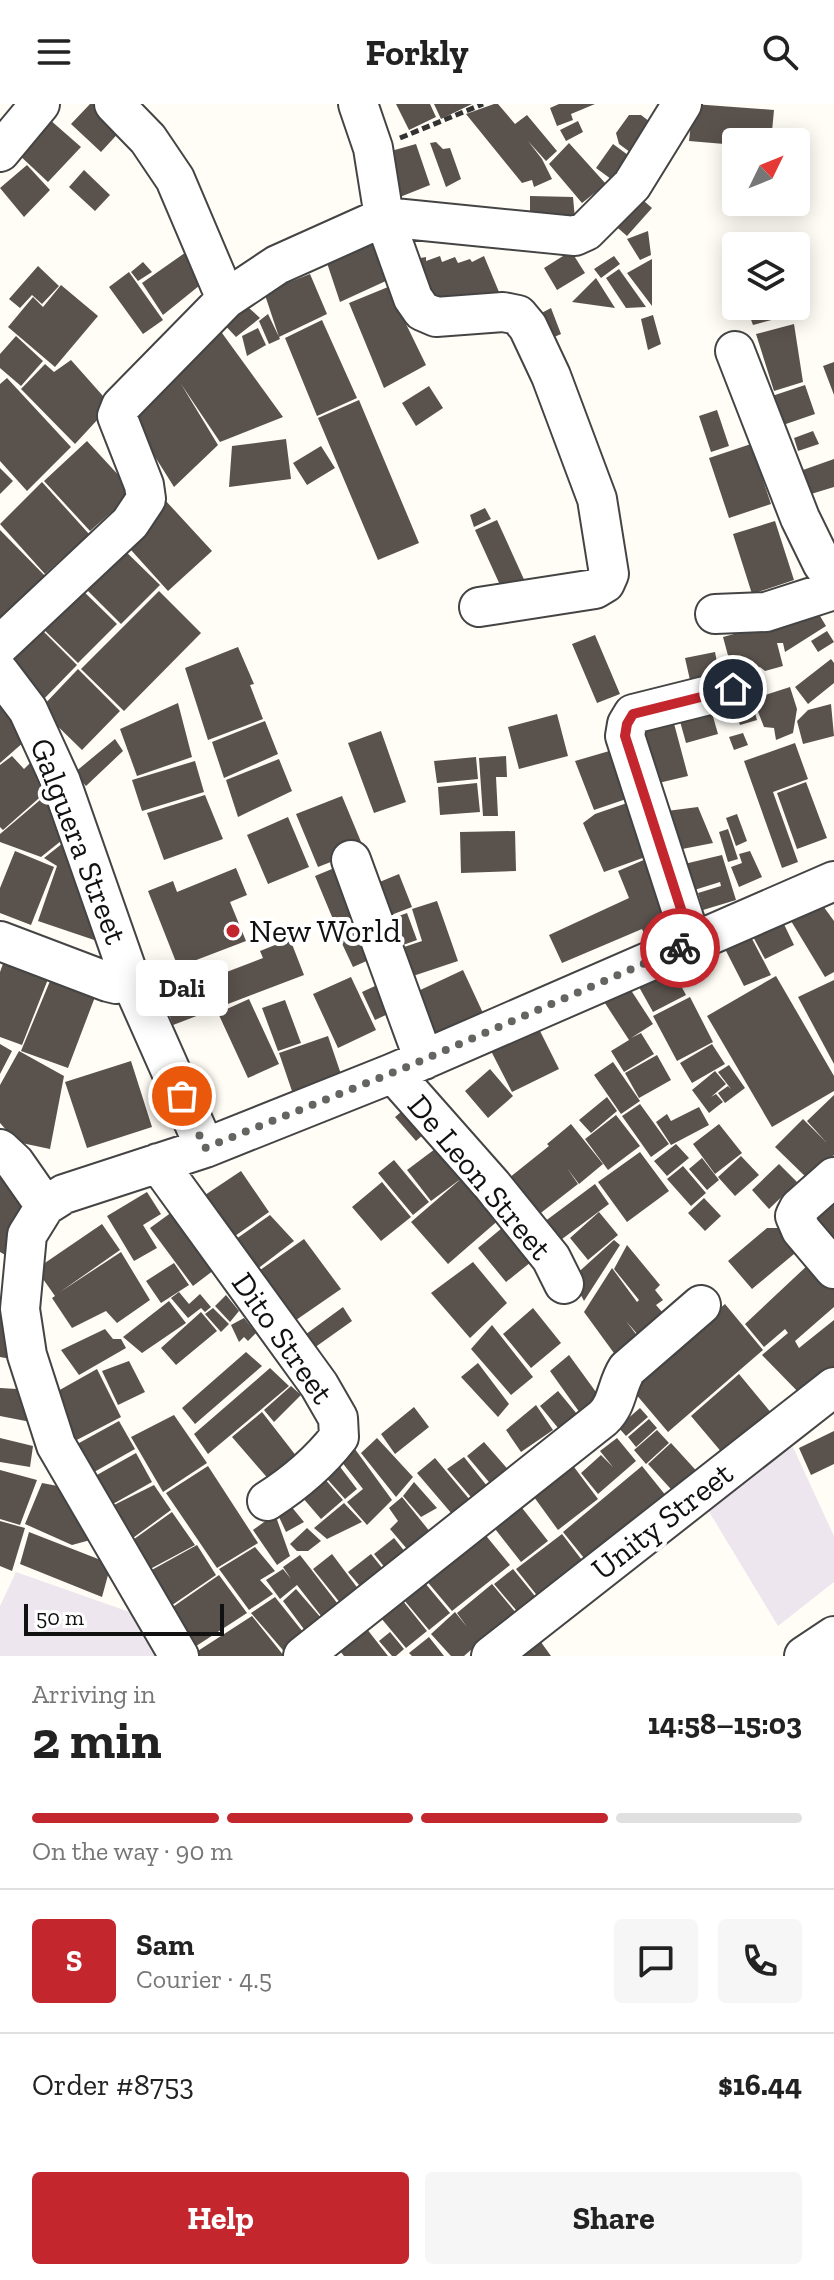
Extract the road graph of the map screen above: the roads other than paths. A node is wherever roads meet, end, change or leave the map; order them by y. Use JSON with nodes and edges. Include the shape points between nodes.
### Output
{"nodes":[{"id":1,"x":40,"y":104,"type":"edge"},
{"id":2,"x":114,"y":104,"type":"edge"},
{"id":3,"x":358,"y":104,"type":"edge"},
{"id":4,"x":682,"y":104,"type":"edge"},
{"id":5,"x":0,"y":152,"type":"edge"},
{"id":6,"x":384,"y":217,"type":"junction"},
{"id":7,"x":226,"y":299,"type":"junction"},
{"id":8,"x":735,"y":351,"type":"dead end"},
{"id":9,"x":834,"y":581,"type":"edge"},
{"id":10,"x":834,"y":590,"type":"edge"},
{"id":11,"x":479,"y":607,"type":"dead end"},
{"id":12,"x":715,"y":614,"type":"dead end"},
{"id":13,"x":0,"y":645,"type":"edge"},
{"id":14,"x":0,"y":673,"type":"edge"},
{"id":15,"x":733,"y":689,"type":"dead end"},
{"id":16,"x":351,"y":860,"type":"dead end"},
{"id":17,"x":834,"y":881,"type":"edge"},
{"id":18,"x":0,"y":941,"type":"edge"},
{"id":19,"x":692,"y":943,"type":"junction"},
{"id":20,"x":130,"y":979,"type":"junction"},
{"id":21,"x":409,"y":1066,"type":"junction"},
{"id":22,"x":205,"y":1148,"type":"junction"},
{"id":23,"x":0,"y":1149,"type":"edge"},
{"id":24,"x":158,"y":1163,"type":"junction"},
{"id":25,"x":834,"y":1177,"type":"edge"},
{"id":26,"x":45,"y":1206,"type":"junction"},
{"id":27,"x":834,"y":1269,"type":"edge"},
{"id":28,"x":564,"y":1284,"type":"dead end"},
{"id":29,"x":701,"y":1305,"type":"dead end"},
{"id":30,"x":18,"y":1378,"type":"edge"},
{"id":31,"x":833,"y":1390,"type":"edge"},
{"id":32,"x":267,"y":1501,"type":"dead end"},
{"id":33,"x":834,"y":1636,"type":"edge"},
{"id":34,"x":179,"y":1656,"type":"edge"},
{"id":35,"x":303,"y":1656,"type":"edge"},
{"id":36,"x":491,"y":1656,"type":"edge"},
{"id":37,"x":804,"y":1656,"type":"edge"}],
"edges":[{"from":1,"to":5,"type":"street"},
{"from":2,"to":7,"type":"street","via":[[148,139],[175,179]]},
{"from":3,"to":6,"type":"street","via":[[373,148]]},
{"from":4,"to":6,"type":"street","via":[[632,185],[575,236]]},
{"from":6,"to":7,"type":"street","via":[[277,265]]},
{"from":6,"to":11,"type":"street","via":[[422,311],[436,317],[503,312],[518,315],[528,327],[597,499],[609,574],[605,583],[595,589]]},
{"from":7,"to":13,"type":"street","via":[[117,416],[144,485],[144,505]]},
{"from":8,"to":9,"type":"street","via":[[800,518]]},
{"from":10,"to":12,"type":"street","via":[[766,612]]},
{"from":14,"to":20,"type":"street","name":"Galguera Street","via":[[28,710],[61,782]]},
{"from":15,"to":19,"type":"street","via":[[633,714],[625,736]]},
{"from":16,"to":21,"type":"street"},
{"from":17,"to":19,"type":"street"},
{"from":18,"to":20,"type":"street","via":[[108,982]]},
{"from":19,"to":21,"type":"street"},
{"from":20,"to":22,"type":"street","name":"Galguera Street"},
{"from":21,"to":22,"type":"street"},
{"from":21,"to":28,"type":"street","name":"De Leon Street","via":[[551,1258]]},
{"from":22,"to":24,"type":"street"},
{"from":23,"to":26,"type":"street"},
{"from":24,"to":26,"type":"street","via":[[64,1194]]},
{"from":24,"to":32,"type":"street","name":"Dito Street","via":[[338,1418],[339,1437],[328,1452]]},
{"from":25,"to":27,"type":"street","via":[[795,1216]]},
{"from":26,"to":30,"type":"street","via":[[27,1235],[20,1309],[27,1355]]},
{"from":29,"to":35,"type":"street","via":[[627,1369],[612,1410],[603,1418]]},
{"from":30,"to":34,"type":"street"},
{"from":31,"to":36,"type":"street","name":"Unity Street"},
{"from":33,"to":37,"type":"street"}]}
